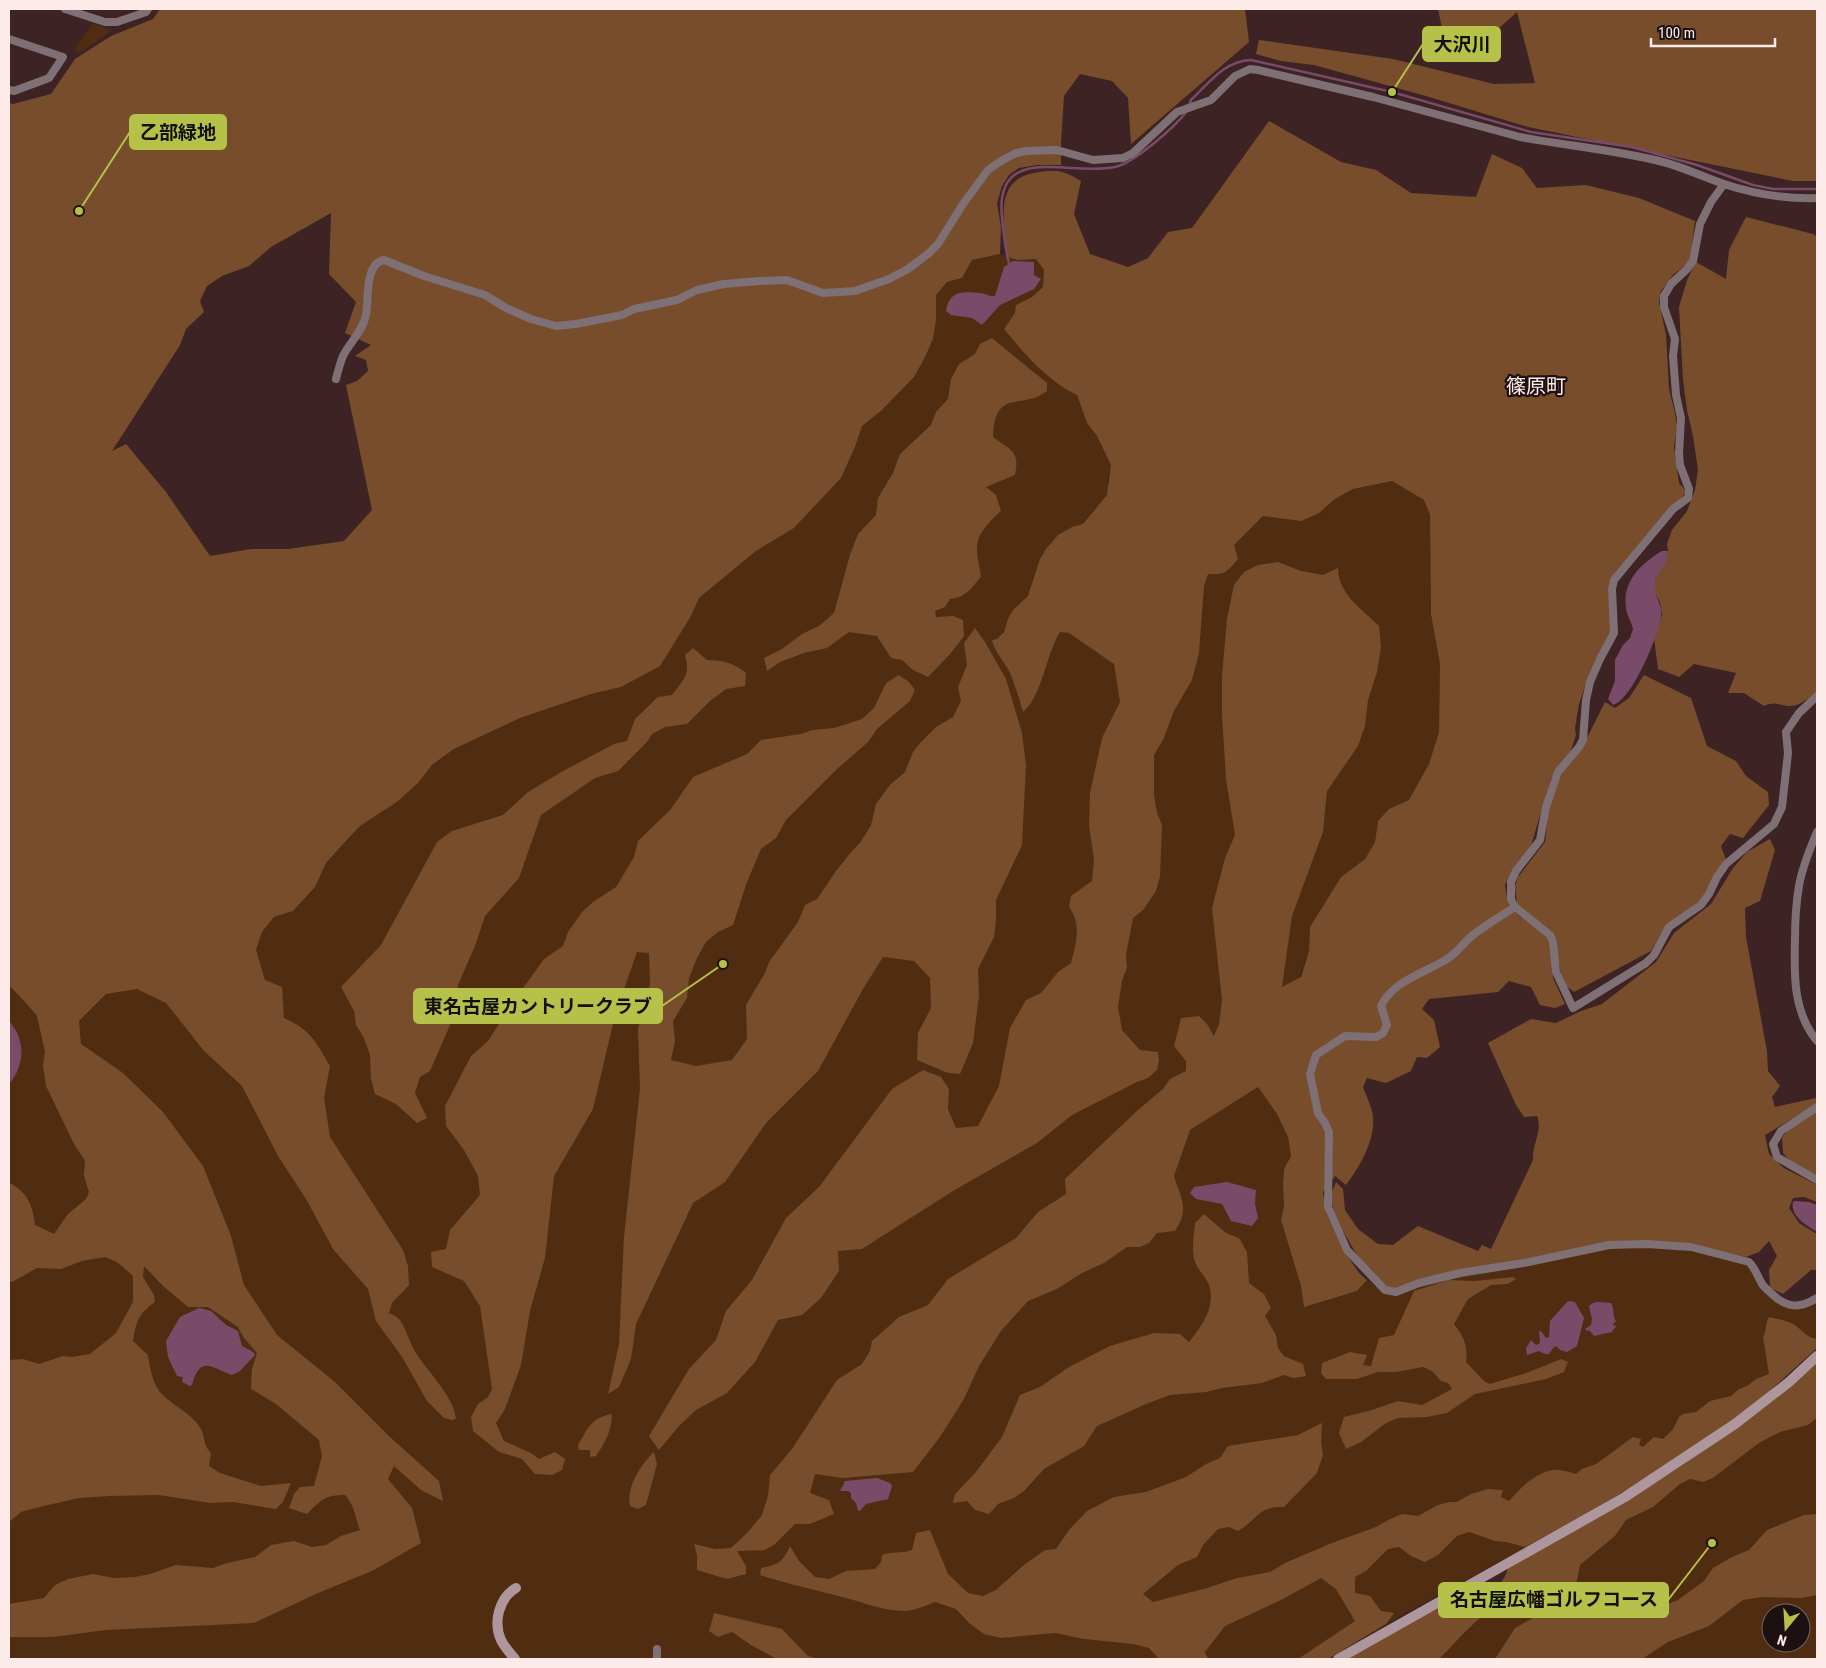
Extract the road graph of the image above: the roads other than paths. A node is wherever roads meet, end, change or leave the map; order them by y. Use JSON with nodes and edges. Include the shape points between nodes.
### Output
{"nodes":[{"id":1,"x":65,"y":9,"type":"edge"},
{"id":2,"x":148,"y":9,"type":"edge"},
{"id":3,"x":9,"y":39,"type":"edge"},
{"id":4,"x":9,"y":90,"type":"edge"},
{"id":5,"x":1724,"y":184,"type":"junction"},
{"id":6,"x":1817,"y":198,"type":"edge"},
{"id":7,"x":336,"y":379,"type":"dead end"},
{"id":8,"x":1817,"y":696,"type":"edge"},
{"id":9,"x":1817,"y":832,"type":"edge"},
{"id":10,"x":1515,"y":907,"type":"junction"},
{"id":11,"x":1817,"y":1041,"type":"edge"},
{"id":12,"x":1817,"y":1107,"type":"edge"},
{"id":13,"x":1817,"y":1180,"type":"edge"},
{"id":14,"x":1817,"y":1298,"type":"edge"},
{"id":15,"x":1817,"y":1356,"type":"edge"},
{"id":16,"x":516,"y":1588,"type":"dead end"},
{"id":17,"x":657,"y":1649,"type":"dead end"},
{"id":18,"x":515,"y":1659,"type":"edge"},
{"id":19,"x":656,"y":1659,"type":"edge"},
{"id":20,"x":1338,"y":1659,"type":"edge"}],
"edges":[{"from":1,"to":2,"type":"street","via":[[105,22],[117,22]]},
{"from":3,"to":4,"type":"street","via":[[63,57],[49,78]]},
{"from":5,"to":6,"type":"street","via":[[1762,195]]},
{"from":5,"to":7,"type":"street","via":[[1664,163],[1520,137],[1354,92],[1250,70],[1235,76],[1211,100],[1177,112],[1133,153],[1123,158],[1093,160],[1057,150],[1026,151],[1001,161],[988,170],[929,253],[908,270],[855,290],[823,293],[788,280],[724,284],[622,315],[556,326],[506,308],[484,295],[384,260],[378,261],[368,286],[366,316],[343,357]]},
{"from":5,"to":10,"type":"street","via":[[1700,224],[1693,261],[1664,296],[1664,307],[1675,339],[1673,356],[1681,418],[1680,465],[1689,489],[1688,498],[1673,509],[1614,580],[1614,633],[1590,682],[1583,740],[1558,772],[1546,807],[1540,840],[1511,882],[1511,900]]},
{"from":8,"to":10,"type":"street","via":[[1799,713],[1786,732],[1788,753],[1782,807],[1774,824],[1726,864],[1701,905],[1669,927],[1646,963],[1573,1008],[1556,972],[1550,935]]},
{"from":9,"to":11,"type":"street","via":[[1799,885],[1794,960],[1798,1004]]},
{"from":10,"to":14,"type":"street","via":[[1472,936],[1448,958],[1401,983],[1381,1006],[1387,1025],[1383,1033],[1376,1037],[1345,1036],[1316,1055],[1310,1074],[1318,1113],[1329,1132],[1328,1206],[1347,1250],[1385,1290],[1396,1292],[1460,1272],[1524,1263],[1609,1245],[1691,1247],[1749,1262],[1761,1284],[1786,1305],[1798,1306]]},
{"from":12,"to":13,"type":"street","via":[[1782,1130],[1773,1144],[1777,1156]]},
{"from":15,"to":20,"type":"street","via":[[1735,1424],[1625,1497]]},
{"from":16,"to":18,"type":"street","via":[[502,1601],[498,1622],[500,1639]]},
{"from":17,"to":19,"type":"street"}]}
